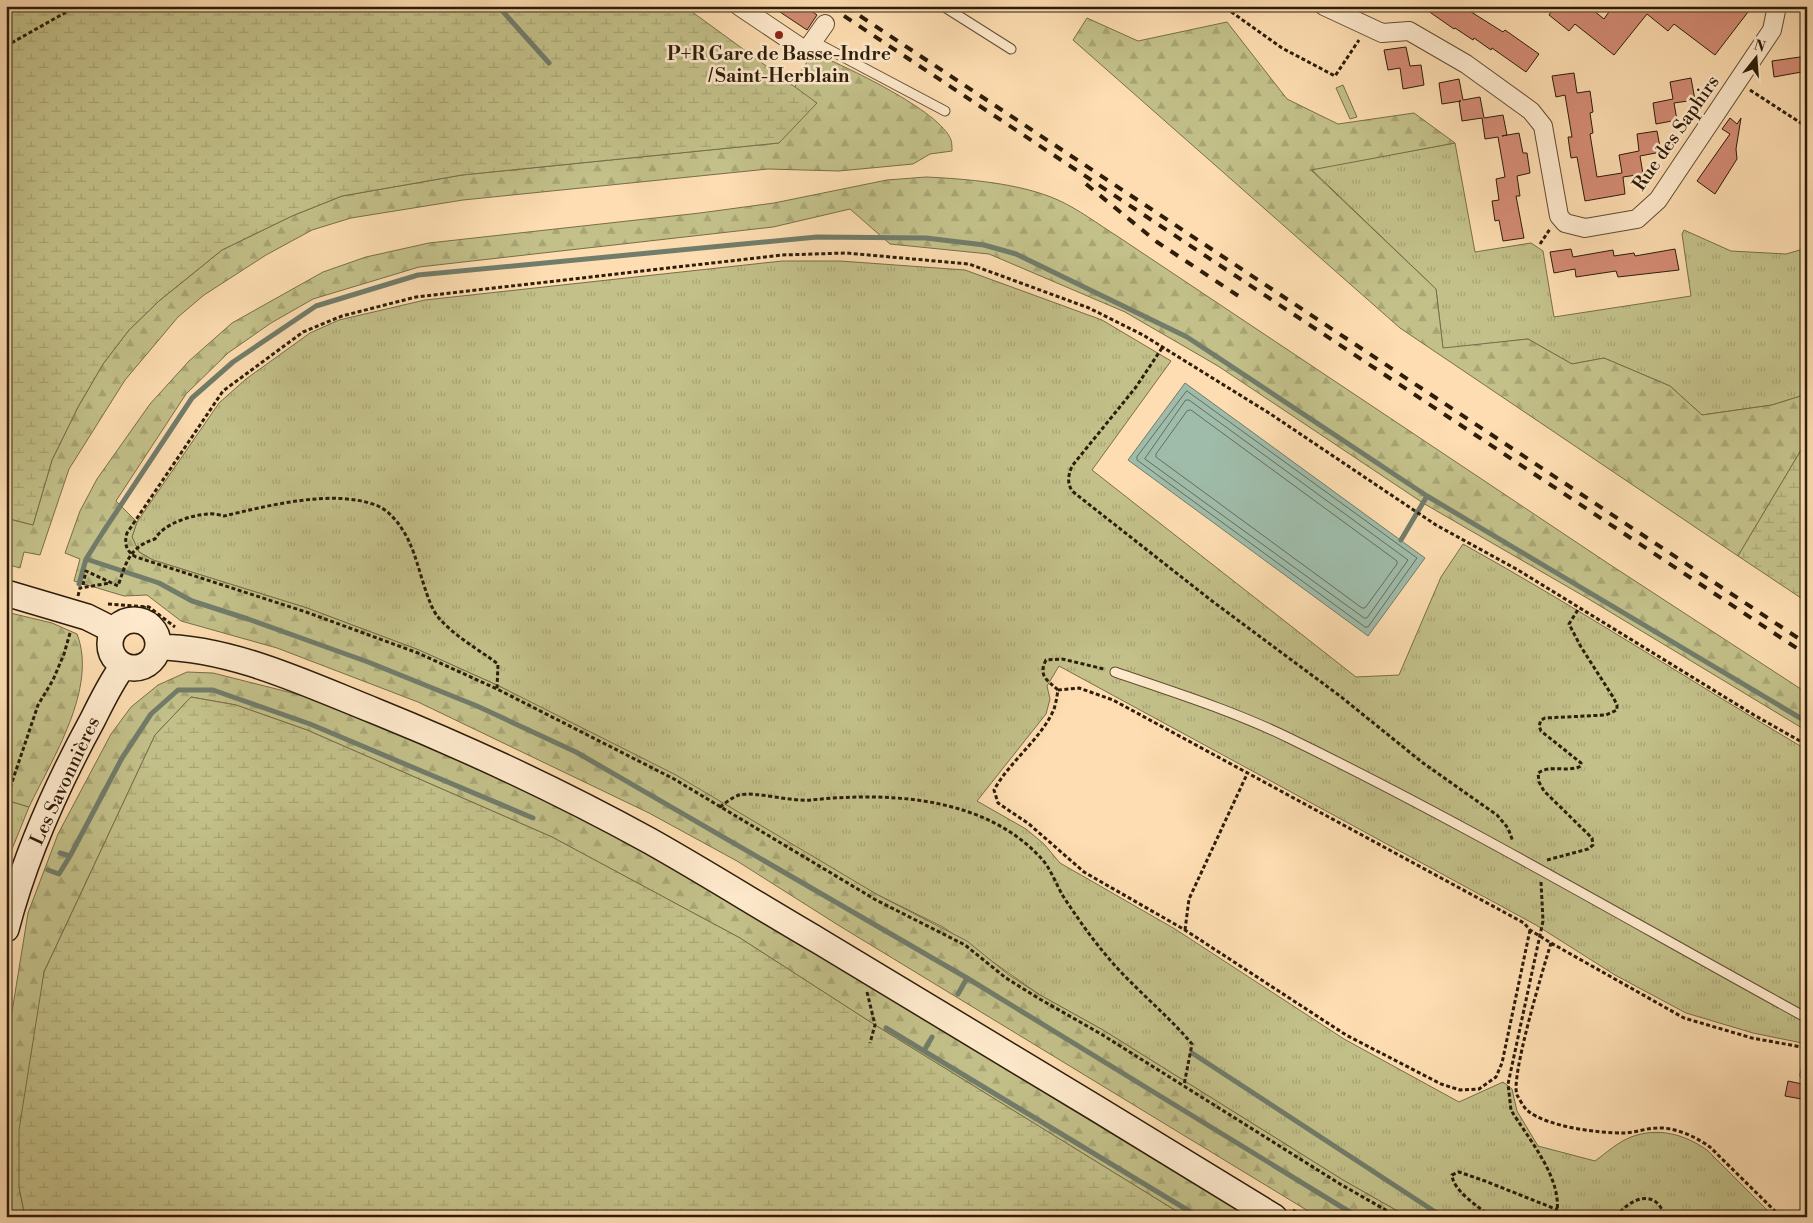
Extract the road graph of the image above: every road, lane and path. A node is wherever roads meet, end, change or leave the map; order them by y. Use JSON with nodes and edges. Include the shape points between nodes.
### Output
{"nodes":[{"id":1,"x":77,"y":6,"type":"edge"},
{"id":2,"x":739,"y":6,"type":"edge"},
{"id":3,"x":943,"y":6,"type":"edge"},
{"id":4,"x":1229,"y":6,"type":"edge"},
{"id":5,"x":1324,"y":6,"type":"edge"},
{"id":6,"x":1777,"y":6,"type":"edge"},
{"id":7,"x":824,"y":24,"type":"dead end"},
{"id":8,"x":1367,"y":26,"type":"junction"},
{"id":9,"x":813,"y":41,"type":"junction"},
{"id":10,"x":6,"y":46,"type":"edge"},
{"id":11,"x":1011,"y":49,"type":"dead end"},
{"id":12,"x":1737,"y":82,"type":"junction"},
{"id":13,"x":945,"y":111,"type":"dead end"},
{"id":14,"x":1807,"y":127,"type":"edge"},
{"id":15,"x":1162,"y":348,"type":"junction"},
{"id":16,"x":130,"y":553,"type":"junction"},
{"id":17,"x":111,"y":583,"type":"junction"},
{"id":18,"x":83,"y":585,"type":"dead end"},
{"id":19,"x":6,"y":593,"type":"edge"},
{"id":20,"x":78,"y":596,"type":"dead end"},
{"id":21,"x":1579,"y":608,"type":"junction"},
{"id":22,"x":113,"y":630,"type":"junction"},
{"id":23,"x":70,"y":632,"type":"dead end"},
{"id":24,"x":158,"y":647,"type":"junction"},
{"id":25,"x":123,"y":666,"type":"junction"},
{"id":26,"x":1114,"y":672,"type":"joint"},
{"id":27,"x":497,"y":688,"type":"junction"},
{"id":28,"x":1058,"y":690,"type":"junction"},
{"id":29,"x":1807,"y":745,"type":"edge"},
{"id":30,"x":1248,"y":772,"type":"junction"},
{"id":31,"x":6,"y":800,"type":"edge"},
{"id":32,"x":720,"y":807,"type":"junction"},
{"id":33,"x":1518,"y":856,"type":"junction"},
{"id":34,"x":1536,"y":866,"type":"junction"},
{"id":35,"x":6,"y":929,"type":"edge"},
{"id":36,"x":1185,"y":930,"type":"junction"},
{"id":37,"x":1530,"y":930,"type":"junction"},
{"id":38,"x":1540,"y":936,"type":"junction"},
{"id":39,"x":1551,"y":943,"type":"junction"},
{"id":40,"x":863,"y":967,"type":"junction"},
{"id":41,"x":1807,"y":1018,"type":"edge"},
{"id":42,"x":870,"y":1043,"type":"dead end"},
{"id":43,"x":1807,"y":1048,"type":"edge"},
{"id":44,"x":1807,"y":1065,"type":"edge"},
{"id":45,"x":1805,"y":1075,"type":"dead end"},
{"id":46,"x":1184,"y":1085,"type":"junction"},
{"id":47,"x":1558,"y":1210,"type":"junction"},
{"id":48,"x":1274,"y":1217,"type":"edge"},
{"id":49,"x":1398,"y":1217,"type":"edge"},
{"id":50,"x":1492,"y":1217,"type":"edge"},
{"id":51,"x":1556,"y":1217,"type":"edge"},
{"id":52,"x":1616,"y":1217,"type":"edge"},
{"id":53,"x":1665,"y":1217,"type":"edge"},
{"id":54,"x":1781,"y":1217,"type":"edge"}],
"edges":[{"from":1,"to":10,"type":"path"},
{"from":2,"to":9,"type":"street","via":[[806,51]]},
{"from":3,"to":11,"type":"lane"},
{"from":4,"to":8,"type":"path","via":[[1230,11],[1282,48],[1335,76]]},
{"from":5,"to":8,"type":"street","name":"Rue des Saphirs"},
{"from":6,"to":12,"type":"street","name":"Rue des Saphirs","via":[[1772,30]]},
{"from":7,"to":9,"type":"street"},
{"from":8,"to":12,"type":"street","name":"Rue des Saphirs","via":[[1382,33],[1409,31],[1500,87],[1538,117],[1543,126],[1559,216],[1575,227],[1637,219],[1646,213]]},
{"from":9,"to":13,"type":"lane"},
{"from":12,"to":14,"type":"path"},
{"from":15,"to":16,"type":"path","via":[[1123,323],[984,268],[919,258],[829,253],[782,255],[416,297],[315,326],[224,391],[127,533],[125,541]]},
{"from":15,"to":21,"type":"path","via":[[1269,413],[1436,525]]},
{"from":15,"to":33,"type":"path","via":[[1136,388],[1072,466],[1068,475],[1072,491],[1340,696],[1422,763],[1497,815],[1508,828]]},
{"from":16,"to":17,"type":"path","via":[[118,586]]},
{"from":16,"to":27,"type":"path","via":[[152,564],[306,612],[418,653]]},
{"from":16,"to":27,"type":"path","via":[[155,539],[160,530],[209,513],[224,516],[319,500],[352,500],[378,506],[389,513],[410,545],[437,616],[498,664]]},
{"from":17,"to":18,"type":"path","via":[[86,571]]},
{"from":17,"to":20,"type":"path","via":[[80,588]]},
{"from":19,"to":22,"type":"main road","via":[[87,617]]},
{"from":21,"to":29,"type":"path"},
{"from":21,"to":34,"type":"path","via":[[1570,624],[1613,697],[1617,710],[1606,715],[1541,720],[1541,731],[1574,755],[1581,766],[1565,770],[1545,768],[1538,773],[1539,782],[1544,791],[1592,838],[1593,845]]},
{"from":22,"to":24,"type":"main road","via":[[125,620],[143,613],[157,636]]},
{"from":22,"to":25,"type":"main road","via":[[110,652]]},
{"from":23,"to":31,"type":"path","via":[[53,680],[38,705]]},
{"from":24,"to":25,"type":"main road","via":[[154,658],[142,667]]},
{"from":24,"to":40,"type":"main road","via":[[208,653],[276,673],[417,728],[536,782],[651,842]]},
{"from":25,"to":35,"type":"main road","name":"Les Savonnières","via":[[79,744],[48,813]]},
{"from":26,"to":28,"type":"path","via":[[1062,659],[1046,660],[1041,669],[1043,677]]},
{"from":26,"to":33,"type":"lane","via":[[1288,737]]},
{"from":27,"to":32,"type":"path","via":[[674,779]]},
{"from":28,"to":30,"type":"path","via":[[1079,688],[1113,700]]},
{"from":28,"to":36,"type":"path","via":[[1054,709],[1045,724],[998,782],[994,790],[998,803],[1029,824],[1084,872]]},
{"from":30,"to":36,"type":"path","via":[[1189,899]]},
{"from":30,"to":37,"type":"path","via":[[1524,923]]},
{"from":32,"to":46,"type":"path","via":[[876,900],[965,945],[1006,978]]},
{"from":32,"to":46,"type":"path","via":[[740,795],[797,800],[878,798],[940,804],[970,811],[995,823],[1042,858],[1072,910],[1106,956],[1192,1044]]},
{"from":33,"to":34,"type":"lane"},
{"from":34,"to":38,"type":"path","via":[[1543,921]]},
{"from":34,"to":41,"type":"lane"},
{"from":36,"to":37,"type":"path","via":[[1346,1035],[1441,1084],[1460,1090],[1479,1089],[1496,1077],[1502,1063]]},
{"from":37,"to":38,"type":"path"},
{"from":38,"to":39,"type":"path"},
{"from":38,"to":47,"type":"path","via":[[1508,1084],[1508,1097],[1511,1110],[1555,1182]]},
{"from":39,"to":43,"type":"path","via":[[1684,1018],[1752,1038]]},
{"from":39,"to":54,"type":"path","via":[[1519,1067],[1516,1093],[1526,1110],[1548,1122],[1611,1133],[1671,1129],[1700,1140]]},
{"from":40,"to":42,"type":"path","via":[[874,1025]]},
{"from":40,"to":48,"type":"main road"},
{"from":44,"to":45,"type":"lane"},
{"from":46,"to":49,"type":"path"},
{"from":47,"to":50,"type":"path","via":[[1459,1172],[1452,1175],[1452,1182],[1459,1190]]},
{"from":47,"to":51,"type":"path"},
{"from":52,"to":53,"type":"path","via":[[1629,1203],[1642,1198],[1653,1200]]}]}
